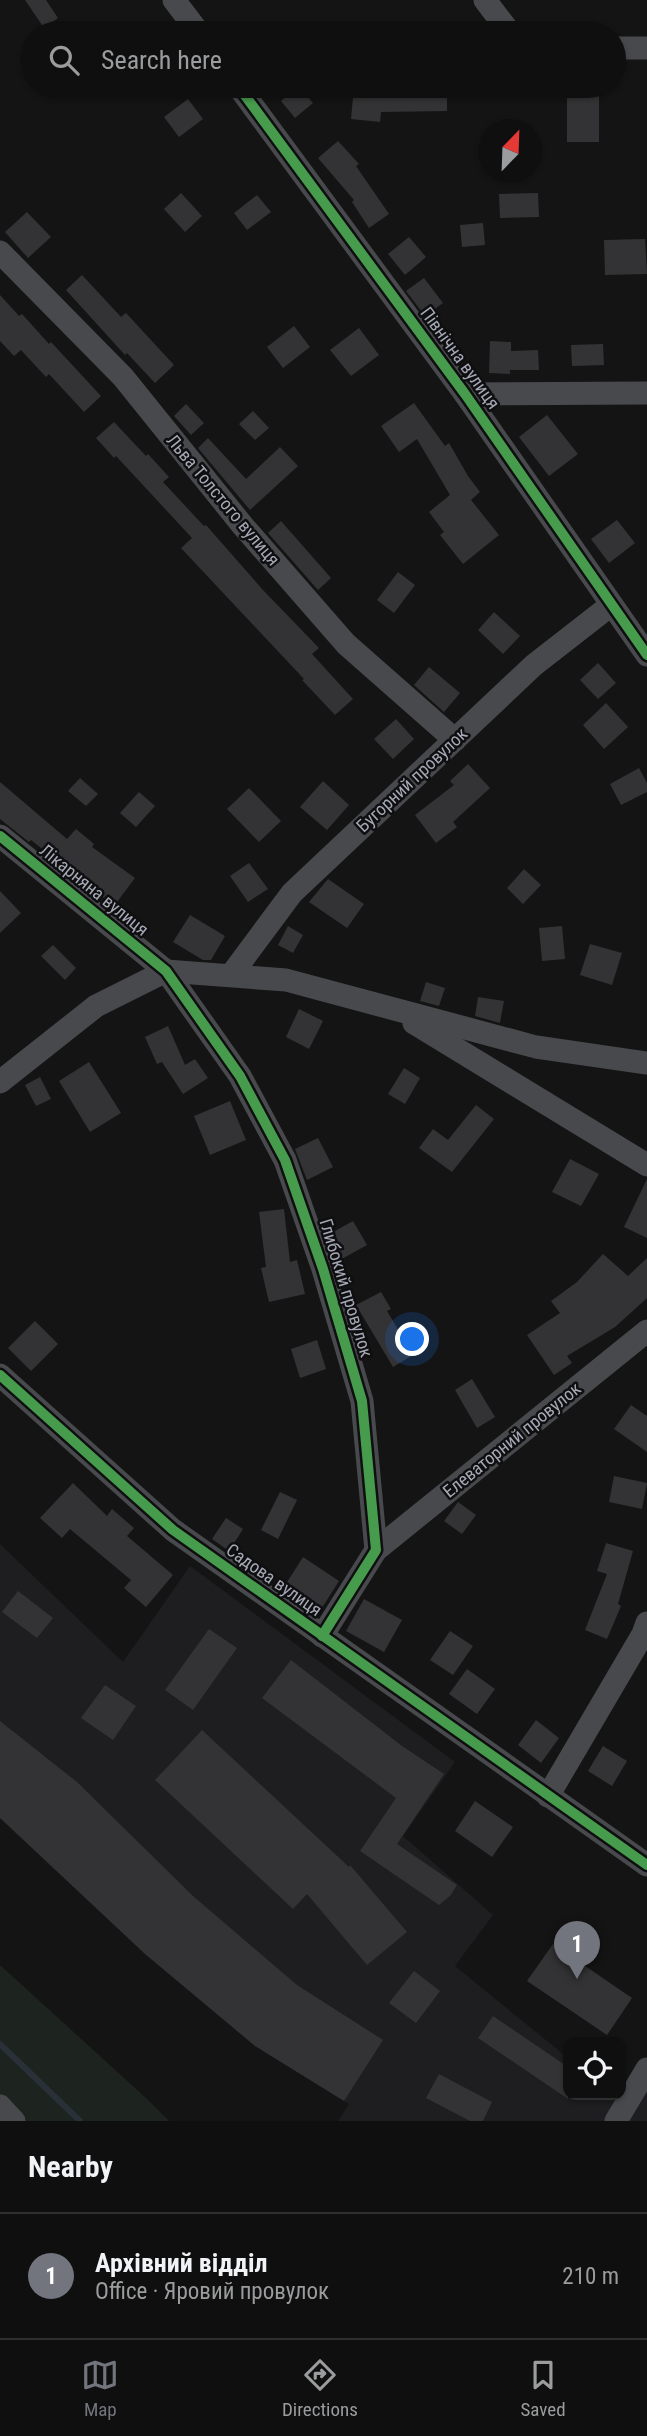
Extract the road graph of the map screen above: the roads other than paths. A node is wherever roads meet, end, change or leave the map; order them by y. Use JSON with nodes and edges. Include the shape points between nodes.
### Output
{"nodes":[{"id":1,"x":174,"y":0,"type":"edge"},
{"id":2,"x":485,"y":0,"type":"edge"},
{"id":3,"x":190,"y":21,"type":"edge"},
{"id":4,"x":501,"y":21,"type":"edge"},
{"id":5,"x":626,"y":48,"type":"edge"},
{"id":6,"x":647,"y":48,"type":"edge"},
{"id":7,"x":247,"y":98,"type":"edge"},
{"id":8,"x":0,"y":251,"type":"edge"},
{"id":9,"x":647,"y":393,"type":"edge"},
{"id":10,"x":465,"y":394,"type":"junction"},
{"id":11,"x":611,"y":604,"type":"junction"},
{"id":12,"x":647,"y":655,"type":"edge"},
{"id":13,"x":455,"y":740,"type":"junction"},
{"id":14,"x":0,"y":836,"type":"edge"},
{"id":15,"x":166,"y":971,"type":"junction"},
{"id":16,"x":231,"y":975,"type":"junction"},
{"id":17,"x":394,"y":1011,"type":"junction"},
{"id":18,"x":647,"y":1063,"type":"edge"},
{"id":19,"x":0,"y":1082,"type":"edge"},
{"id":20,"x":647,"y":1165,"type":"edge"},
{"id":21,"x":647,"y":1331,"type":"edge"},
{"id":22,"x":0,"y":1375,"type":"edge"},
{"id":23,"x":376,"y":1550,"type":"junction"},
{"id":24,"x":647,"y":1623,"type":"edge"},
{"id":25,"x":322,"y":1636,"type":"junction"},
{"id":26,"x":548,"y":1796,"type":"junction"},
{"id":27,"x":647,"y":1865,"type":"edge"},
{"id":28,"x":647,"y":2069,"type":"edge"},
{"id":29,"x":616,"y":2121,"type":"edge"}],
"edges":[{"from":1,"to":3,"type":"street"},
{"from":2,"to":4,"type":"street"},
{"from":5,"to":6,"type":"street"},
{"from":7,"to":10,"type":"street","name":"Північна вулиця"},
{"from":8,"to":13,"type":"street","name":"Льва Толстого вулиця","via":[[123,377],[346,644]]},
{"from":9,"to":10,"type":"street"},
{"from":10,"to":11,"type":"street","name":"Північна вулиця"},
{"from":11,"to":12,"type":"street","name":"Північна вулиця"},
{"from":11,"to":13,"type":"street","name":"Бугорний провулок","via":[[534,665]]},
{"from":13,"to":16,"type":"street","name":"Бугорний провулок","via":[[292,892]]},
{"from":14,"to":15,"type":"street","name":"Лікарняна вулиця"},
{"from":15,"to":16,"type":"street"},
{"from":15,"to":19,"type":"street","via":[[96,1006]]},
{"from":15,"to":23,"type":"street","name":"Глибокий провулок","via":[[240,1076],[285,1160],[362,1401]]},
{"from":16,"to":17,"type":"street","via":[[286,981]]},
{"from":17,"to":18,"type":"street","via":[[536,1047]]},
{"from":17,"to":20,"type":"street"},
{"from":21,"to":23,"type":"street","name":"Елеваторний провулок"},
{"from":22,"to":25,"type":"street","name":"Садова вулиця","via":[[173,1530]]},
{"from":23,"to":25,"type":"street"},
{"from":24,"to":26,"type":"street"},
{"from":25,"to":26,"type":"street","name":"Садова вулиця"},
{"from":26,"to":27,"type":"street","name":"Садова вулиця"},
{"from":28,"to":29,"type":"street"}]}
